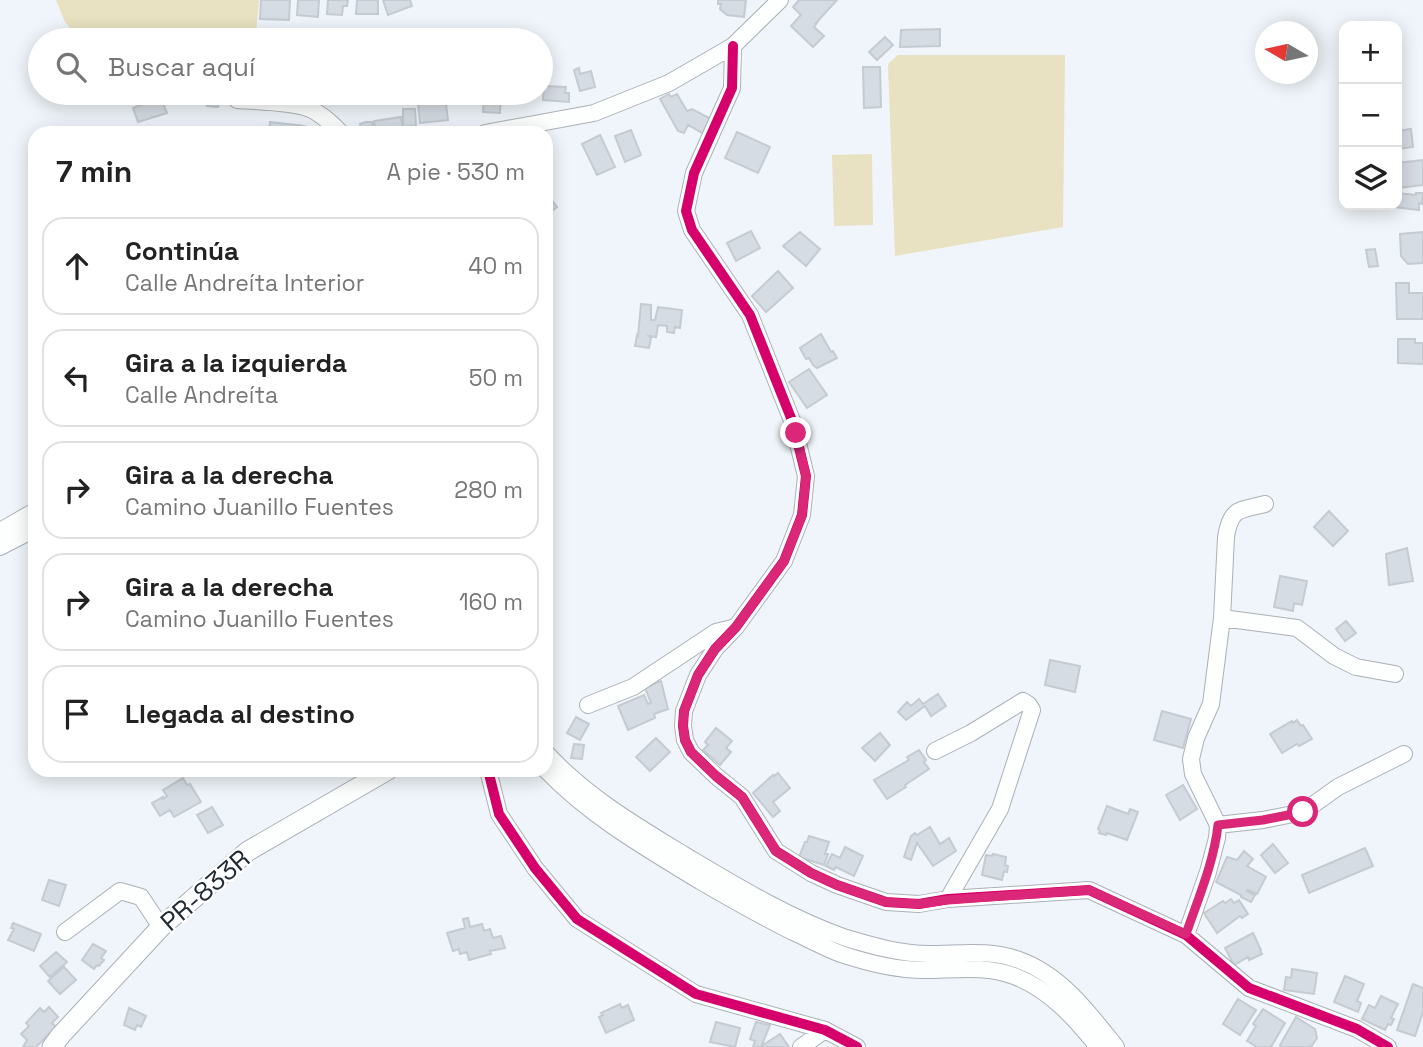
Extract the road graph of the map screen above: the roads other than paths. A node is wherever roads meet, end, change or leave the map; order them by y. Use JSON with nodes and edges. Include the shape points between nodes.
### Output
{"nodes":[{"id":1,"x":780,"y":0,"type":"edge"},
{"id":2,"x":733,"y":46,"type":"junction"},
{"id":3,"x":293,"y":105,"type":"edge"},
{"id":4,"x":334,"y":126,"type":"edge"},
{"id":5,"x":523,"y":126,"type":"edge"},
{"id":6,"x":1265,"y":504,"type":"dead end"},
{"id":7,"x":28,"y":517,"type":"edge"},
{"id":8,"x":28,"y":531,"type":"edge"},
{"id":9,"x":28,"y":539,"type":"edge"},
{"id":10,"x":1,"y":541,"type":"edge"},
{"id":11,"x":1222,"y":618,"type":"junction"},
{"id":12,"x":736,"y":627,"type":"junction"},
{"id":13,"x":1395,"y":674,"type":"dead end"},
{"id":14,"x":588,"y":705,"type":"dead end"},
{"id":15,"x":935,"y":751,"type":"dead end"},
{"id":16,"x":1404,"y":754,"type":"dead end"},
{"id":17,"x":553,"y":760,"type":"edge"},
{"id":18,"x":553,"y":776,"type":"edge"},
{"id":19,"x":376,"y":777,"type":"edge"},
{"id":20,"x":490,"y":777,"type":"edge"},
{"id":21,"x":1218,"y":825,"type":"junction"},
{"id":22,"x":948,"y":900,"type":"junction"},
{"id":23,"x":161,"y":926,"type":"junction"},
{"id":24,"x":65,"y":932,"type":"dead end"},
{"id":25,"x":1186,"y":934,"type":"junction"},
{"id":26,"x":825,"y":1030,"type":"junction"},
{"id":27,"x":52,"y":1047,"type":"edge"},
{"id":28,"x":801,"y":1047,"type":"edge"},
{"id":29,"x":857,"y":1047,"type":"edge"},
{"id":30,"x":1098,"y":1047,"type":"edge"},
{"id":31,"x":1116,"y":1047,"type":"edge"},
{"id":32,"x":1388,"y":1047,"type":"edge"}],
"edges":[{"from":1,"to":2,"type":"street"},
{"from":2,"to":5,"type":"street","via":[[669,83],[594,113]]},
{"from":2,"to":12,"type":"street","via":[[732,88],[694,173],[686,211],[692,230],[750,315],[793,424],[806,476],[802,515],[784,561]]},
{"from":3,"to":4,"type":"street","via":[[308,107]]},
{"from":6,"to":11,"type":"street","via":[[1237,512],[1228,526]]},
{"from":7,"to":10,"type":"street"},
{"from":8,"to":10,"type":"street"},
{"from":9,"to":10,"type":"street"},
{"from":11,"to":13,"type":"street","via":[[1297,628],[1356,667]]},
{"from":11,"to":21,"type":"street","via":[[1211,704],[1191,759],[1193,774]]},
{"from":12,"to":14,"type":"street","via":[[716,632],[633,687]]},
{"from":12,"to":22,"type":"street","via":[[698,675],[684,711],[685,740],[691,752],[742,797],[776,851],[811,873],[886,902]]},
{"from":15,"to":22,"type":"street","via":[[1023,701],[1032,710],[1000,809]]},
{"from":16,"to":21,"type":"street","via":[[1338,786],[1303,812]]},
{"from":17,"to":31,"type":"street","via":[[632,823],[752,896],[808,922],[907,953],[988,953],[1033,966],[1069,992]]},
{"from":18,"to":30,"type":"street","via":[[626,836],[749,910],[840,953],[876,964],[982,969],[1012,975],[1055,1001]]},
{"from":19,"to":23,"type":"street","name":"PR-833R","number":"PR-833R","via":[[248,851]]},
{"from":20,"to":26,"type":"street","via":[[499,814],[577,919],[696,994]]},
{"from":21,"to":25,"type":"street","via":[[1208,872]]},
{"from":22,"to":25,"type":"street","via":[[1089,890]]},
{"from":23,"to":24,"type":"street","via":[[141,897],[120,891]]},
{"from":23,"to":27,"type":"street","name":"PR-833R","number":"PR-833R"},
{"from":25,"to":32,"type":"street","via":[[1248,988],[1357,1029]]},
{"from":26,"to":28,"type":"street"},
{"from":26,"to":29,"type":"street"}]}
